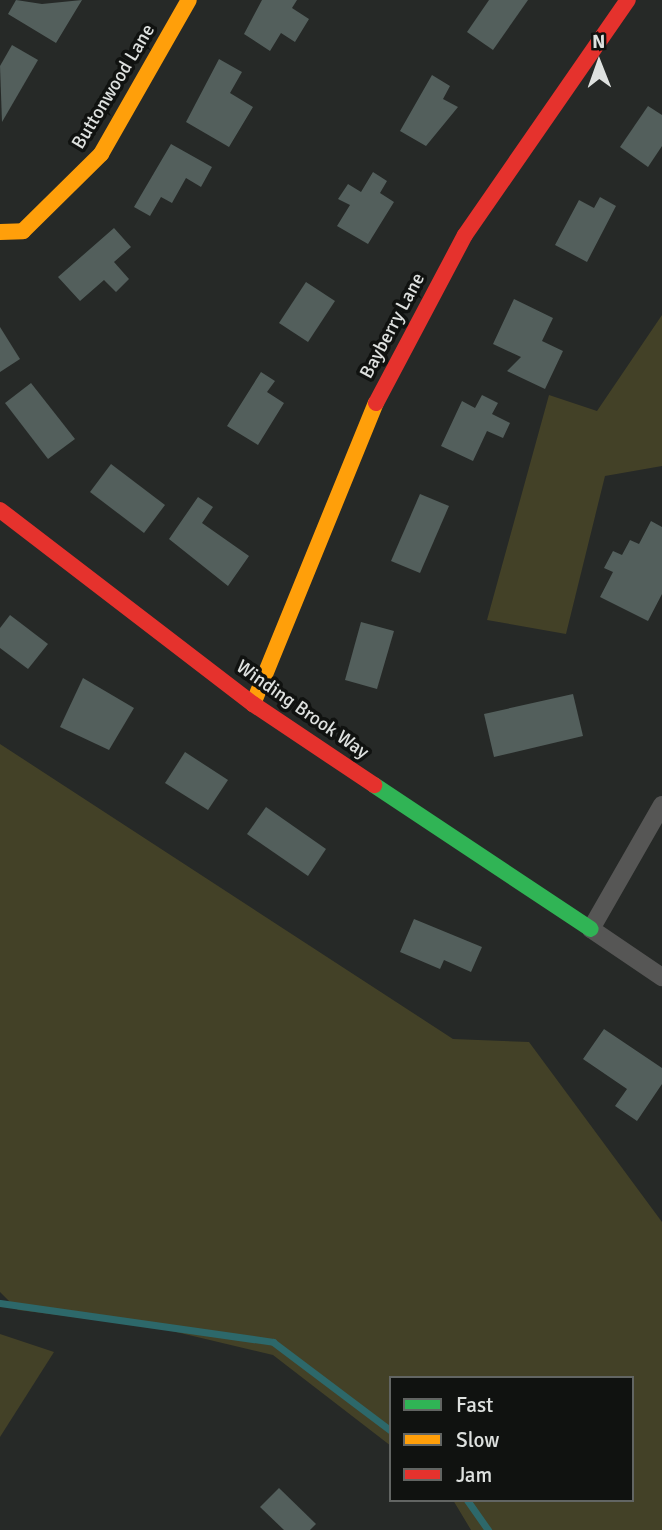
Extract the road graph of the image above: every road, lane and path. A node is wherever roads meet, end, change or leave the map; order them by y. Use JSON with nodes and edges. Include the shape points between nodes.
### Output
{"nodes":[{"id":1,"x":189,"y":0,"type":"edge"},
{"id":2,"x":628,"y":0,"type":"edge"},
{"id":3,"x":0,"y":232,"type":"edge"},
{"id":4,"x":0,"y":510,"type":"edge"},
{"id":5,"x":253,"y":704,"type":"junction"},
{"id":6,"x":662,"y":805,"type":"edge"},
{"id":7,"x":591,"y":929,"type":"junction"},
{"id":8,"x":662,"y":977,"type":"edge"}],
"edges":[{"from":1,"to":3,"type":"street","name":"Buttonwood Lane","via":[[101,154],[23,231]]},
{"from":2,"to":5,"type":"street","name":"Bayberry Lane","via":[[465,235],[373,408]]},
{"from":4,"to":5,"type":"street","name":"Winding Brook Way"},
{"from":5,"to":7,"type":"street","name":"Winding Brook Way"},
{"from":6,"to":7,"type":"street"},
{"from":7,"to":8,"type":"street","name":"Winding Brook Way"}]}
